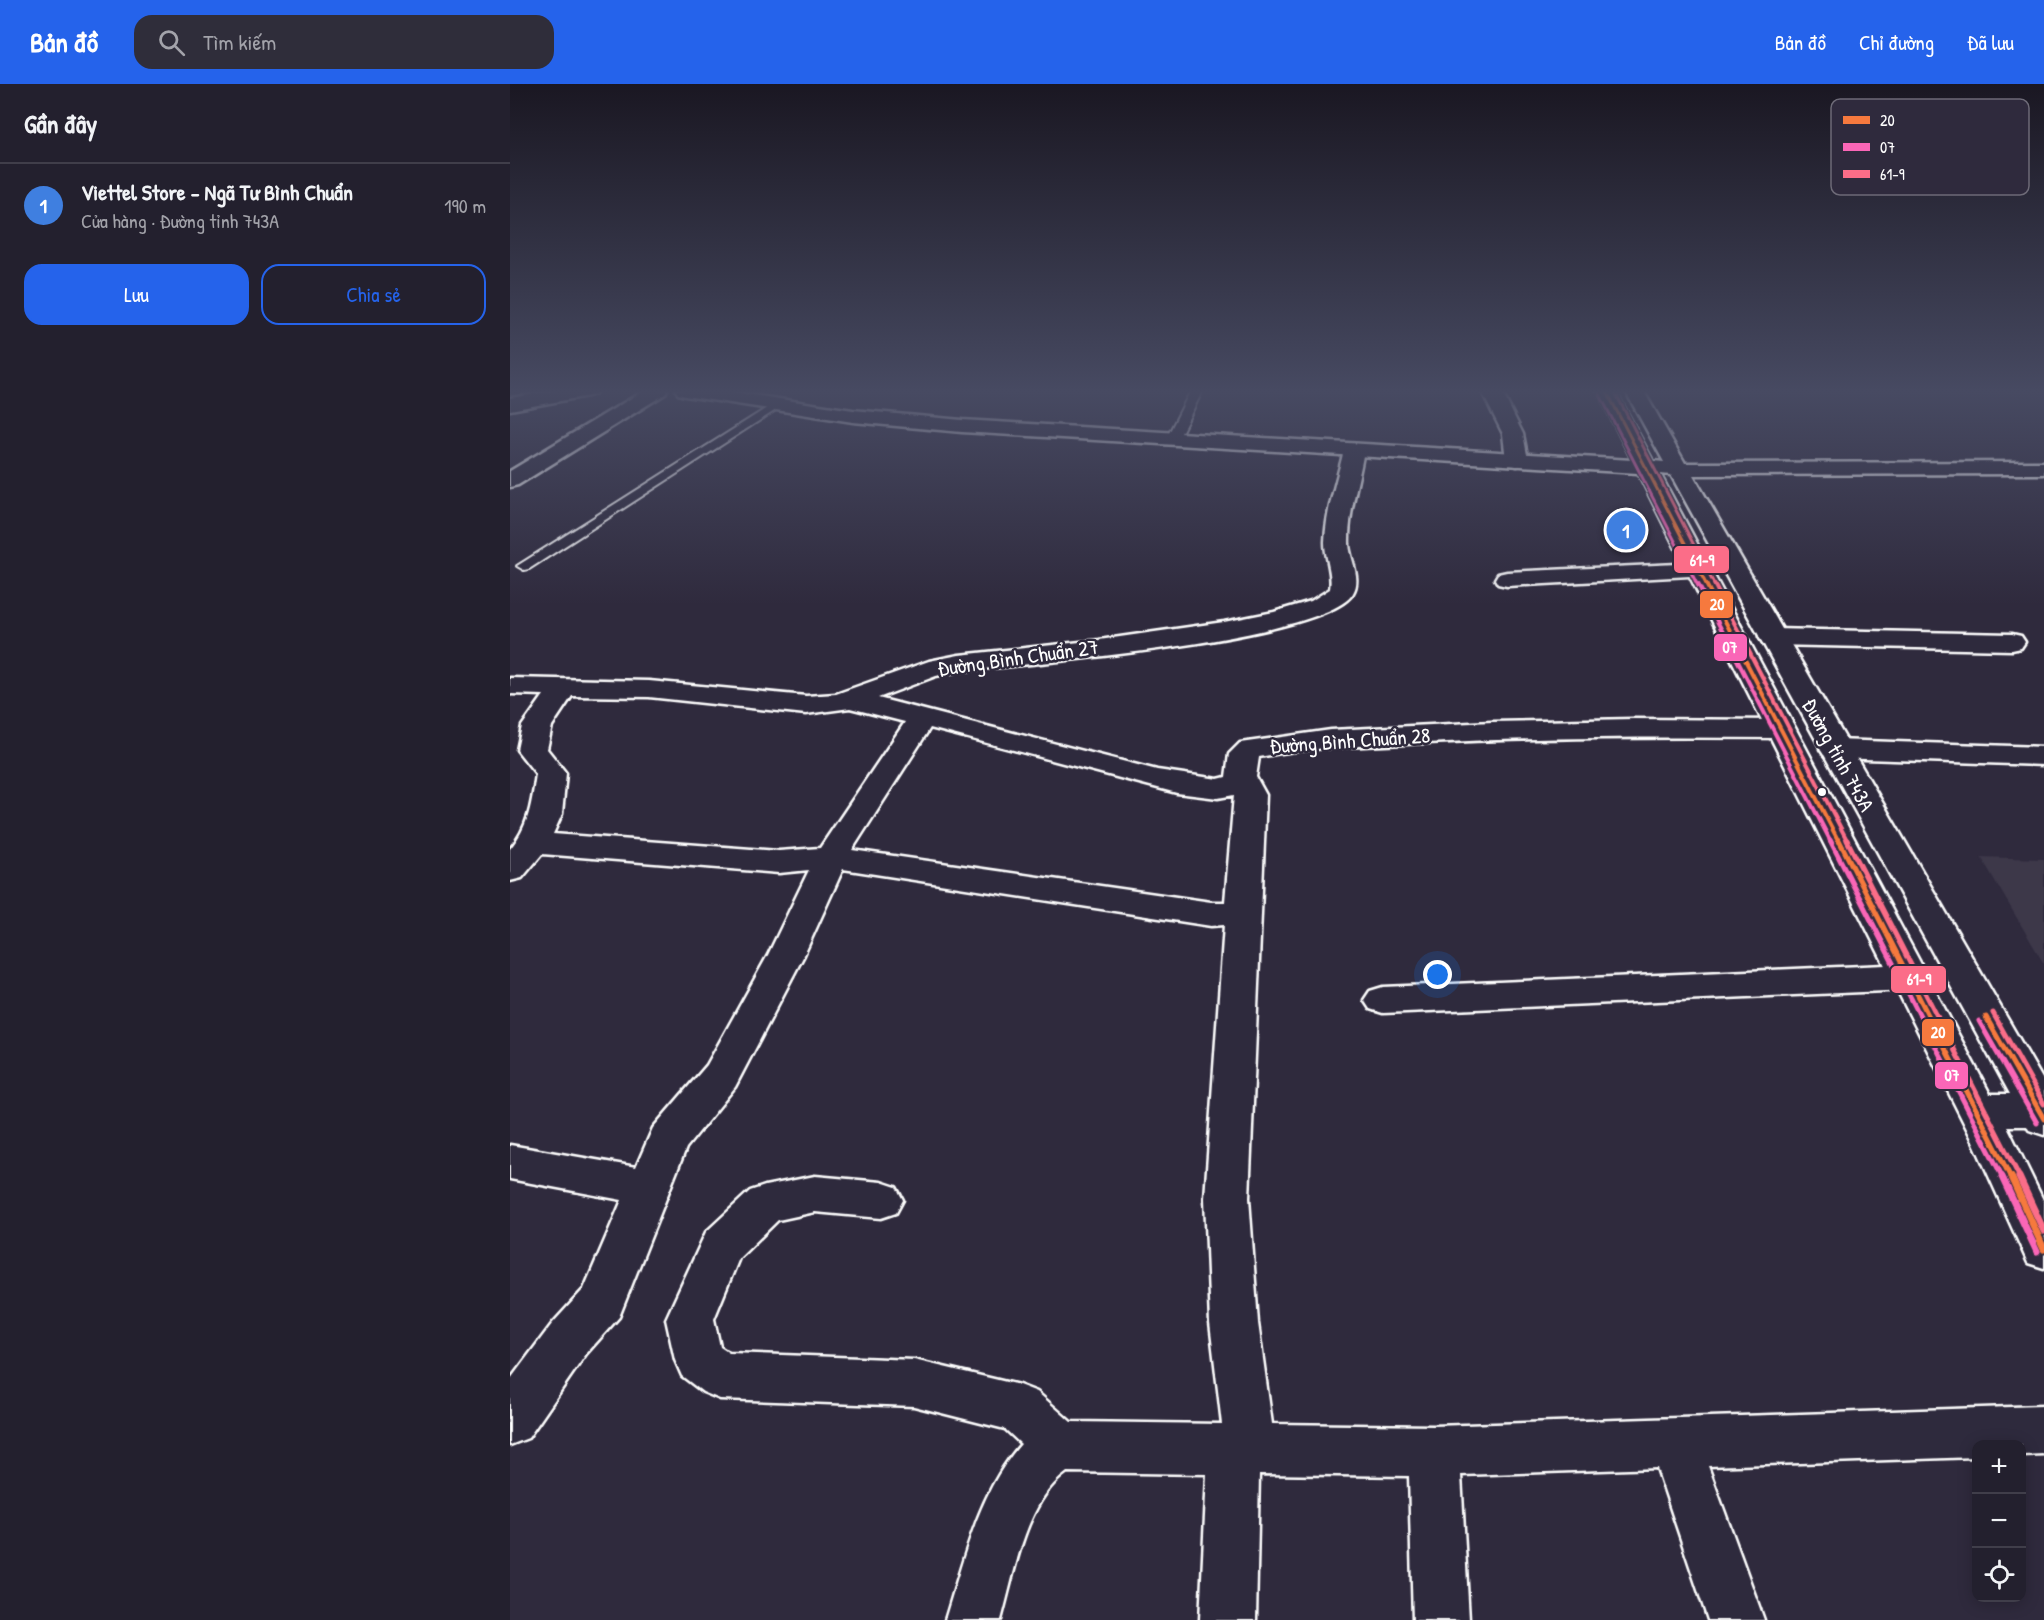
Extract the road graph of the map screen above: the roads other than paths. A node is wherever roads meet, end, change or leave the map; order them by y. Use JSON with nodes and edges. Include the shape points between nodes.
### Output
{"nodes":[{"id":1,"x":540,"y":462,"type":"edge"},
{"id":2,"x":688,"y":462,"type":"edge"},
{"id":3,"x":1352,"y":462,"type":"edge"},
{"id":4,"x":1544,"y":462,"type":"edge"},
{"id":5,"x":1644,"y":462,"type":"edge"},
{"id":6,"x":1675,"y":462,"type":"edge"},
{"id":7,"x":1647,"y":468,"type":"junction"},
{"id":8,"x":2044,"y":468,"type":"edge"},
{"id":9,"x":1679,"y":469,"type":"junction"},
{"id":10,"x":510,"y":480,"type":"edge"},
{"id":11,"x":524,"y":566,"type":"dead end"},
{"id":12,"x":1699,"y":570,"type":"junction"},
{"id":13,"x":1507,"y":579,"type":"dead end"},
{"id":14,"x":1772,"y":637,"type":"junction"},
{"id":15,"x":2012,"y":642,"type":"dead end"},
{"id":16,"x":510,"y":686,"type":"edge"},
{"id":17,"x":564,"y":687,"type":"junction"},
{"id":18,"x":849,"y":699,"type":"junction"},
{"id":19,"x":922,"y":718,"type":"junction"},
{"id":20,"x":1780,"y":729,"type":"junction"},
{"id":21,"x":1835,"y":749,"type":"junction"},
{"id":22,"x":521,"y":750,"type":"edge"},
{"id":23,"x":2044,"y":756,"type":"edge"},
{"id":24,"x":1241,"y":778,"type":"junction"},
{"id":25,"x":533,"y":843,"type":"junction"},
{"id":26,"x":832,"y":857,"type":"junction"},
{"id":27,"x":510,"y":870,"type":"edge"},
{"id":28,"x":1242,"y":913,"type":"junction"},
{"id":29,"x":1909,"y":977,"type":"junction"},
{"id":30,"x":1383,"y":1000,"type":"dead end"},
{"id":31,"x":1978,"y":1110,"type":"junction"},
{"id":32,"x":2042,"y":1113,"type":"edge"},
{"id":33,"x":510,"y":1162,"type":"edge"},
{"id":34,"x":650,"y":1187,"type":"junction"},
{"id":35,"x":881,"y":1200,"type":"dead end"},
{"id":36,"x":2044,"y":1249,"type":"edge"},
{"id":37,"x":510,"y":1421,"type":"edge"},
{"id":38,"x":2044,"y":1430,"type":"edge"},
{"id":39,"x":1674,"y":1442,"type":"junction"},
{"id":40,"x":1061,"y":1447,"type":"junction"},
{"id":41,"x":1242,"y":1449,"type":"junction"},
{"id":42,"x":1434,"y":1451,"type":"junction"},
{"id":43,"x":973,"y":1620,"type":"edge"},
{"id":44,"x":1228,"y":1620,"type":"edge"},
{"id":45,"x":1442,"y":1620,"type":"edge"},
{"id":46,"x":1736,"y":1620,"type":"edge"}],
"edges":[{"from":1,"to":10,"type":"street"},
{"from":2,"to":11,"type":"lane"},
{"from":3,"to":18,"type":"street","name":"Đường Bình Chuẩn 27","via":[[1337,542],[1337,560],[1344,583],[1342,592],[1331,603],[1306,613],[1202,634],[959,663],[929,669]]},
{"from":4,"to":7,"type":"street"},
{"from":5,"to":7,"type":"street","name":"Đường tỉnh 743A"},
{"from":6,"to":9,"type":"street","name":"Đường tỉnh 743A"},
{"from":7,"to":9,"type":"street"},
{"from":7,"to":12,"type":"street","name":"Đường tỉnh 743A"},
{"from":8,"to":9,"type":"street"},
{"from":9,"to":14,"type":"street","name":"Đường tỉnh 743A"},
{"from":12,"to":13,"type":"street"},
{"from":12,"to":20,"type":"street","name":"Đường tỉnh 743A"},
{"from":14,"to":15,"type":"street"},
{"from":14,"to":21,"type":"street","name":"Đường tỉnh 743A"},
{"from":16,"to":17,"type":"street","name":"Đường Bình Chuẩn 27"},
{"from":17,"to":18,"type":"street","name":"Đường Bình Chuẩn 27","via":[[648,689],[806,705]]},
{"from":17,"to":22,"type":"street"},
{"from":18,"to":19,"type":"street"},
{"from":19,"to":24,"type":"street","via":[[1191,786],[1231,787]]},
{"from":19,"to":26,"type":"street"},
{"from":20,"to":24,"type":"street","name":"Đường Bình Chuẩn 28","via":[[1600,728],[1330,739],[1251,749],[1244,754]]},
{"from":20,"to":29,"type":"street","name":"Đường tỉnh 743A"},
{"from":21,"to":23,"type":"street"},
{"from":21,"to":32,"type":"street","name":"Đường tỉnh 743A"},
{"from":22,"to":25,"type":"street","via":[[551,773],[546,814]]},
{"from":24,"to":28,"type":"street","via":[[1250,795]]},
{"from":25,"to":26,"type":"street","via":[[779,862]]},
{"from":25,"to":27,"type":"street"},
{"from":26,"to":28,"type":"street","via":[[1211,914]]},
{"from":26,"to":34,"type":"street","via":[[786,955],[721,1076],[668,1140]]},
{"from":28,"to":41,"type":"street","via":[[1227,1198]]},
{"from":29,"to":30,"type":"street"},
{"from":29,"to":31,"type":"street","name":"Đường tỉnh 743A"},
{"from":31,"to":32,"type":"street"},
{"from":31,"to":36,"type":"street","name":"Đường tỉnh 743A"},
{"from":33,"to":34,"type":"street"},
{"from":34,"to":37,"type":"street","via":[[602,1302],[569,1339]]},
{"from":35,"to":40,"type":"street","via":[[815,1194],[765,1204],[722,1246],[690,1319],[699,1360],[720,1376],[914,1383],[1019,1409]]},
{"from":38,"to":39,"type":"street"},
{"from":39,"to":42,"type":"street"},
{"from":39,"to":46,"type":"street"},
{"from":40,"to":41,"type":"street"},
{"from":40,"to":43,"type":"street","via":[[1043,1458],[1022,1484],[989,1558]]},
{"from":41,"to":42,"type":"street"},
{"from":41,"to":44,"type":"street"},
{"from":42,"to":45,"type":"street"}]}
